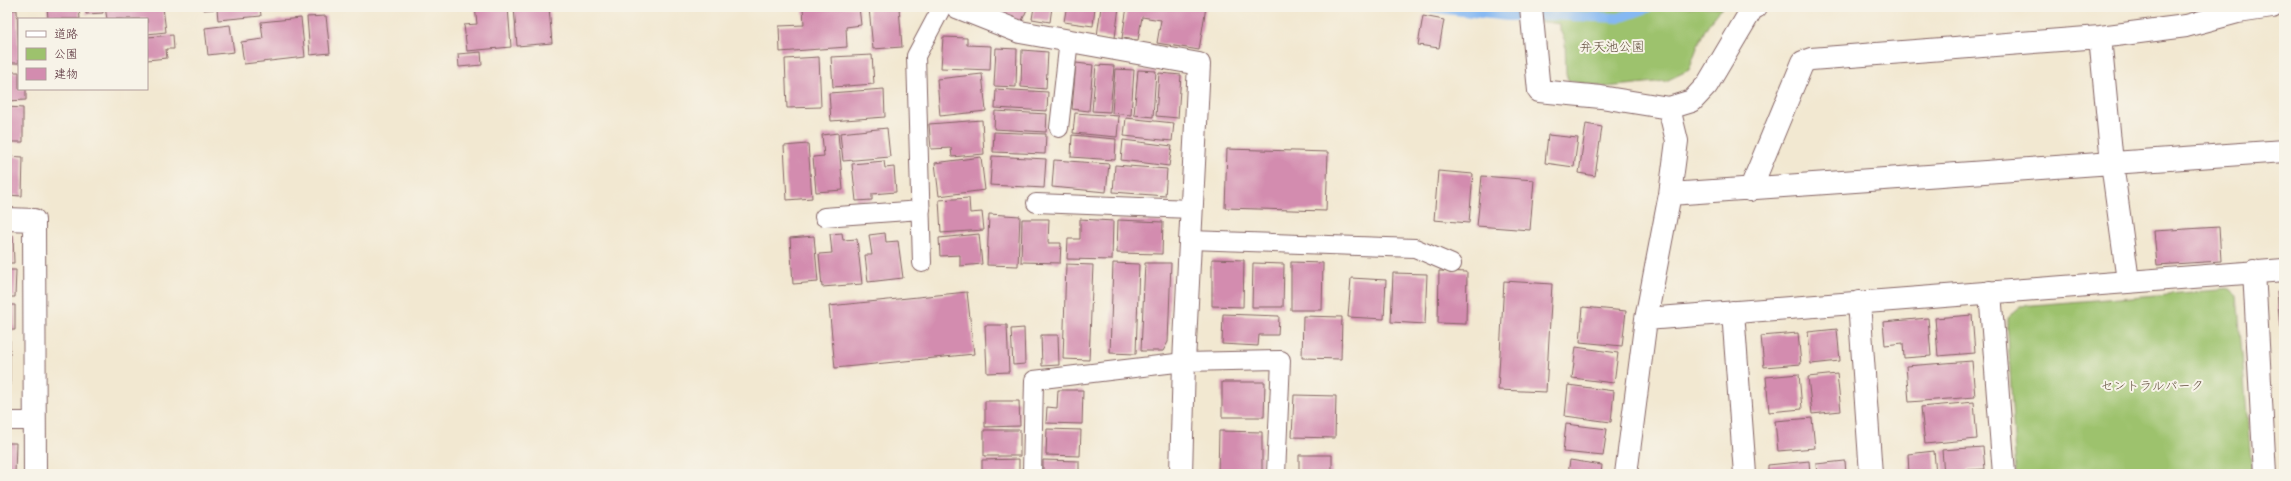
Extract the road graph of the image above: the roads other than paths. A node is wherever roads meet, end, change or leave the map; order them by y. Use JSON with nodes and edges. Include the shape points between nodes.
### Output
{"nodes":[{"id":1,"x":942,"y":7,"type":"edge"},
{"id":2,"x":957,"y":7,"type":"edge"},
{"id":3,"x":1531,"y":7,"type":"edge"},
{"id":4,"x":1756,"y":7,"type":"edge"},
{"id":5,"x":2272,"y":7,"type":"edge"},
{"id":6,"x":2100,"y":36,"type":"junction"},
{"id":7,"x":1069,"y":40,"type":"junction"},
{"id":8,"x":1669,"y":108,"type":"junction"},
{"id":9,"x":1059,"y":128,"type":"dead end"},
{"id":10,"x":2284,"y":151,"type":"edge"},
{"id":11,"x":2112,"y":163,"type":"junction"},
{"id":12,"x":1750,"y":190,"type":"junction"},
{"id":13,"x":1670,"y":194,"type":"junction"},
{"id":14,"x":1036,"y":203,"type":"dead end"},
{"id":15,"x":1191,"y":209,"type":"junction"},
{"id":16,"x":921,"y":210,"type":"junction"},
{"id":17,"x":824,"y":217,"type":"dead end"},
{"id":18,"x":7,"y":219,"type":"edge"},
{"id":19,"x":1190,"y":240,"type":"junction"},
{"id":20,"x":922,"y":263,"type":"dead end"},
{"id":21,"x":1452,"y":264,"type":"dead end"},
{"id":22,"x":2284,"y":270,"type":"edge"},
{"id":23,"x":2254,"y":271,"type":"junction"},
{"id":24,"x":2128,"y":281,"type":"junction"},
{"id":25,"x":1990,"y":292,"type":"junction"},
{"id":26,"x":1859,"y":302,"type":"junction"},
{"id":27,"x":1733,"y":312,"type":"junction"},
{"id":28,"x":1646,"y":319,"type":"junction"},
{"id":29,"x":1184,"y":362,"type":"junction"},
{"id":30,"x":7,"y":421,"type":"edge"},
{"id":31,"x":35,"y":421,"type":"junction"},
{"id":32,"x":35,"y":474,"type":"edge"},
{"id":33,"x":1032,"y":474,"type":"edge"},
{"id":34,"x":1181,"y":474,"type":"edge"},
{"id":35,"x":1276,"y":474,"type":"edge"},
{"id":36,"x":1626,"y":474,"type":"edge"},
{"id":37,"x":1745,"y":474,"type":"edge"},
{"id":38,"x":1871,"y":474,"type":"edge"},
{"id":39,"x":2004,"y":474,"type":"edge"},
{"id":40,"x":2264,"y":474,"type":"edge"}],
"edges":[{"from":1,"to":16,"type":"lane","via":[[916,56]]},
{"from":2,"to":7,"type":"street","via":[[1020,32]]},
{"from":3,"to":8,"type":"street","via":[[1539,91],[1601,97]]},
{"from":4,"to":8,"type":"street","via":[[1752,9],[1707,85],[1692,101]]},
{"from":5,"to":6,"type":"street","via":[[2238,12],[2186,26]]},
{"from":6,"to":11,"type":"street"},
{"from":6,"to":12,"type":"street","via":[[1811,59],[1803,62]]},
{"from":7,"to":9,"type":"lane"},
{"from":7,"to":15,"type":"street","via":[[1199,64]]},
{"from":8,"to":13,"type":"street","via":[[1677,141]]},
{"from":10,"to":11,"type":"street"},
{"from":11,"to":12,"type":"street"},
{"from":11,"to":24,"type":"street"},
{"from":12,"to":13,"type":"street"},
{"from":13,"to":28,"type":"street"},
{"from":14,"to":15,"type":"lane"},
{"from":15,"to":19,"type":"street"},
{"from":16,"to":17,"type":"lane"},
{"from":16,"to":20,"type":"lane"},
{"from":18,"to":31,"type":"street","via":[[34,220]]},
{"from":19,"to":21,"type":"lane","via":[[1415,248]]},
{"from":19,"to":29,"type":"street"},
{"from":22,"to":23,"type":"street"},
{"from":23,"to":24,"type":"street"},
{"from":23,"to":40,"type":"street"},
{"from":24,"to":25,"type":"street"},
{"from":25,"to":26,"type":"street"},
{"from":25,"to":39,"type":"street"},
{"from":26,"to":27,"type":"street"},
{"from":26,"to":38,"type":"street"},
{"from":27,"to":28,"type":"street"},
{"from":27,"to":37,"type":"street"},
{"from":28,"to":36,"type":"street"},
{"from":29,"to":33,"type":"lane","via":[[1034,380]]},
{"from":29,"to":34,"type":"street"},
{"from":29,"to":35,"type":"lane","via":[[1281,360]]},
{"from":30,"to":31,"type":"lane"},
{"from":31,"to":32,"type":"street"}]}
